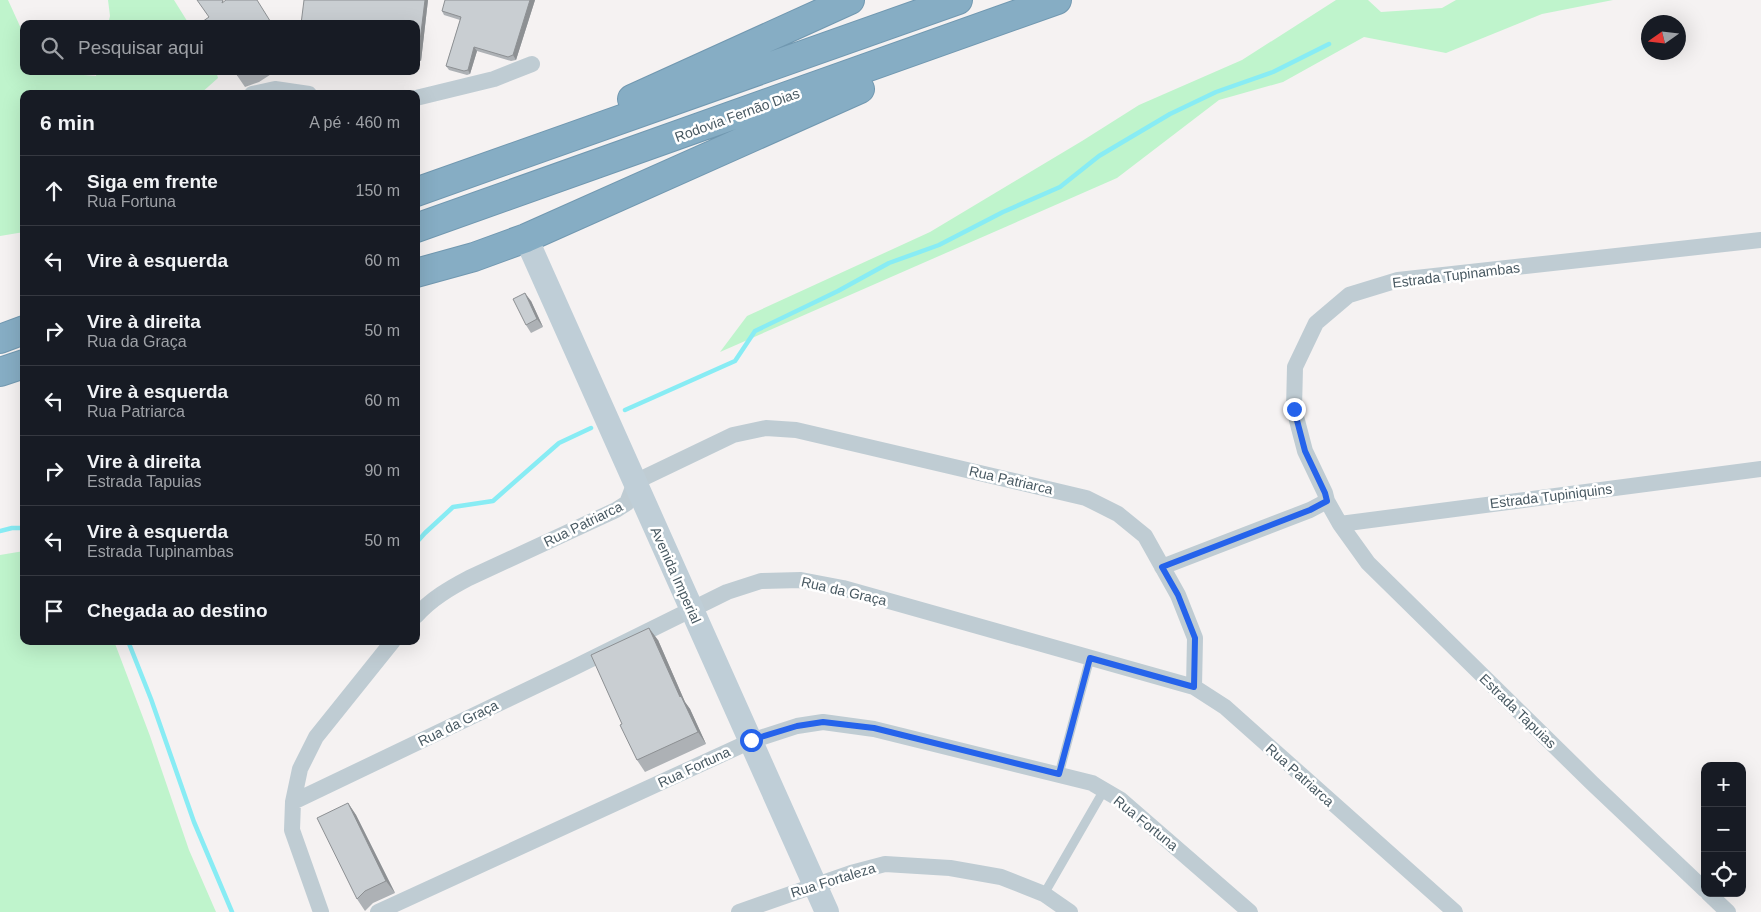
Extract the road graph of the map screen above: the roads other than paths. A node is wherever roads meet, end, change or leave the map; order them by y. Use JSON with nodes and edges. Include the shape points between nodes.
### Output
{"nodes":[{"id":1,"x":850,"y":0,"type":"edge"},
{"id":2,"x":958,"y":0,"type":"edge"},
{"id":3,"x":1057,"y":0,"type":"edge"},
{"id":4,"x":966,"y":33,"type":"junction"},
{"id":5,"x":532,"y":64,"type":"dead end"},
{"id":6,"x":420,"y":97,"type":"edge"},
{"id":7,"x":496,"y":164,"type":"junction"},
{"id":8,"x":420,"y":191,"type":"edge"},
{"id":9,"x":420,"y":227,"type":"edge"},
{"id":10,"x":526,"y":238,"type":"junction"},
{"id":11,"x":1761,"y":240,"type":"edge"},
{"id":12,"x":420,"y":272,"type":"edge"},
{"id":13,"x":20,"y":332,"type":"edge"},
{"id":14,"x":0,"y":339,"type":"edge"},
{"id":15,"x":20,"y":365,"type":"edge"},
{"id":16,"x":0,"y":372,"type":"edge"},
{"id":17,"x":1761,"y":469,"type":"edge"},
{"id":18,"x":635,"y":482,"type":"junction"},
{"id":19,"x":1327,"y":501,"type":"junction"},
{"id":20,"x":1340,"y":524,"type":"junction"},
{"id":21,"x":1162,"y":567,"type":"junction"},
{"id":22,"x":692,"y":609,"type":"junction"},
{"id":23,"x":420,"y":612,"type":"edge"},
{"id":24,"x":390,"y":645,"type":"edge"},
{"id":25,"x":1090,"y":658,"type":"junction"},
{"id":26,"x":1194,"y":687,"type":"junction"},
{"id":27,"x":751,"y":740,"type":"junction"},
{"id":28,"x":1059,"y":774,"type":"junction"},
{"id":29,"x":1104,"y":790,"type":"junction"},
{"id":30,"x":293,"y":802,"type":"junction"},
{"id":31,"x":814,"y":885,"type":"junction"},
{"id":32,"x":1701,"y":886,"type":"edge"},
{"id":33,"x":1044,"y":894,"type":"junction"},
{"id":34,"x":1712,"y":897,"type":"edge"},
{"id":35,"x":321,"y":912,"type":"edge"},
{"id":36,"x":378,"y":912,"type":"edge"},
{"id":37,"x":739,"y":912,"type":"edge"},
{"id":38,"x":827,"y":912,"type":"edge"},
{"id":39,"x":1070,"y":912,"type":"edge"},
{"id":40,"x":1250,"y":912,"type":"edge"},
{"id":41,"x":1455,"y":912,"type":"edge"},
{"id":42,"x":1728,"y":912,"type":"edge"}],
"edges":[{"from":1,"to":7,"type":"highway"},
{"from":2,"to":7,"type":"highway"},
{"from":3,"to":4,"type":"highway","name":"Rodovia Fernão Dias"},
{"from":4,"to":9,"type":"highway","name":"Rodovia Fernão Dias"},
{"from":4,"to":10,"type":"highway","via":[[876,82]]},
{"from":5,"to":6,"type":"street","via":[[494,79]]},
{"from":7,"to":8,"type":"highway"},
{"from":10,"to":12,"type":"highway"},
{"from":10,"to":18,"type":"main road","name":"Avenida Imperial"},
{"from":11,"to":19,"type":"street","name":"Estrada Tupinambas","via":[[1398,280],[1349,295],[1316,323],[1295,367],[1294,409],[1305,451]]},
{"from":13,"to":14,"type":"highway"},
{"from":15,"to":16,"type":"highway"},
{"from":17,"to":20,"type":"street","name":"Estrada Tupiniquins"},
{"from":18,"to":21,"type":"street","name":"Rua Patriarca","via":[[733,436],[766,428],[796,430],[1086,498],[1118,514],[1145,536]]},
{"from":18,"to":22,"type":"main road","name":"Avenida Imperial"},
{"from":18,"to":23,"type":"street","name":"Rua Patriarca","via":[[627,503],[616,510],[469,578]]},
{"from":19,"to":20,"type":"street","name":"Estrada Tupinambas"},
{"from":19,"to":21,"type":"street"},
{"from":20,"to":32,"type":"street","name":"Estrada Tapuias","via":[[1368,563]]},
{"from":21,"to":26,"type":"street","name":"Rua Patriarca","via":[[1178,595],[1195,638]]},
{"from":22,"to":25,"type":"street","name":"Rua da Graça","via":[[727,592],[761,581],[801,580],[843,588]]},
{"from":22,"to":27,"type":"main road","name":"Avenida Imperial"},
{"from":22,"to":30,"type":"street","name":"Rua da Graça"},
{"from":24,"to":30,"type":"street","via":[[316,736],[300,769]]},
{"from":25,"to":26,"type":"street","name":"Rua da Graça"},
{"from":25,"to":28,"type":"lane"},
{"from":26,"to":41,"type":"street","name":"Rua Patriarca","via":[[1225,707]]},
{"from":27,"to":28,"type":"street","name":"Rua Fortuna","via":[[823,722],[874,728]]},
{"from":27,"to":31,"type":"main road","name":"Avenida Imperial"},
{"from":27,"to":36,"type":"street","name":"Rua Fortuna"},
{"from":28,"to":29,"type":"street","name":"Rua Fortuna"},
{"from":29,"to":33,"type":"lane"},
{"from":29,"to":40,"type":"street","name":"Rua Fortuna","via":[[1121,800]]},
{"from":30,"to":35,"type":"street","via":[[292,830]]},
{"from":31,"to":33,"type":"street","name":"Rua Fortaleza","via":[[885,864],[950,868],[1001,877]]},
{"from":31,"to":37,"type":"street","name":"Rua Fortaleza"},
{"from":31,"to":38,"type":"main road","name":"Avenida Imperial"},
{"from":33,"to":39,"type":"street","name":"Rua Fortaleza"},
{"from":34,"to":42,"type":"street"}]}
